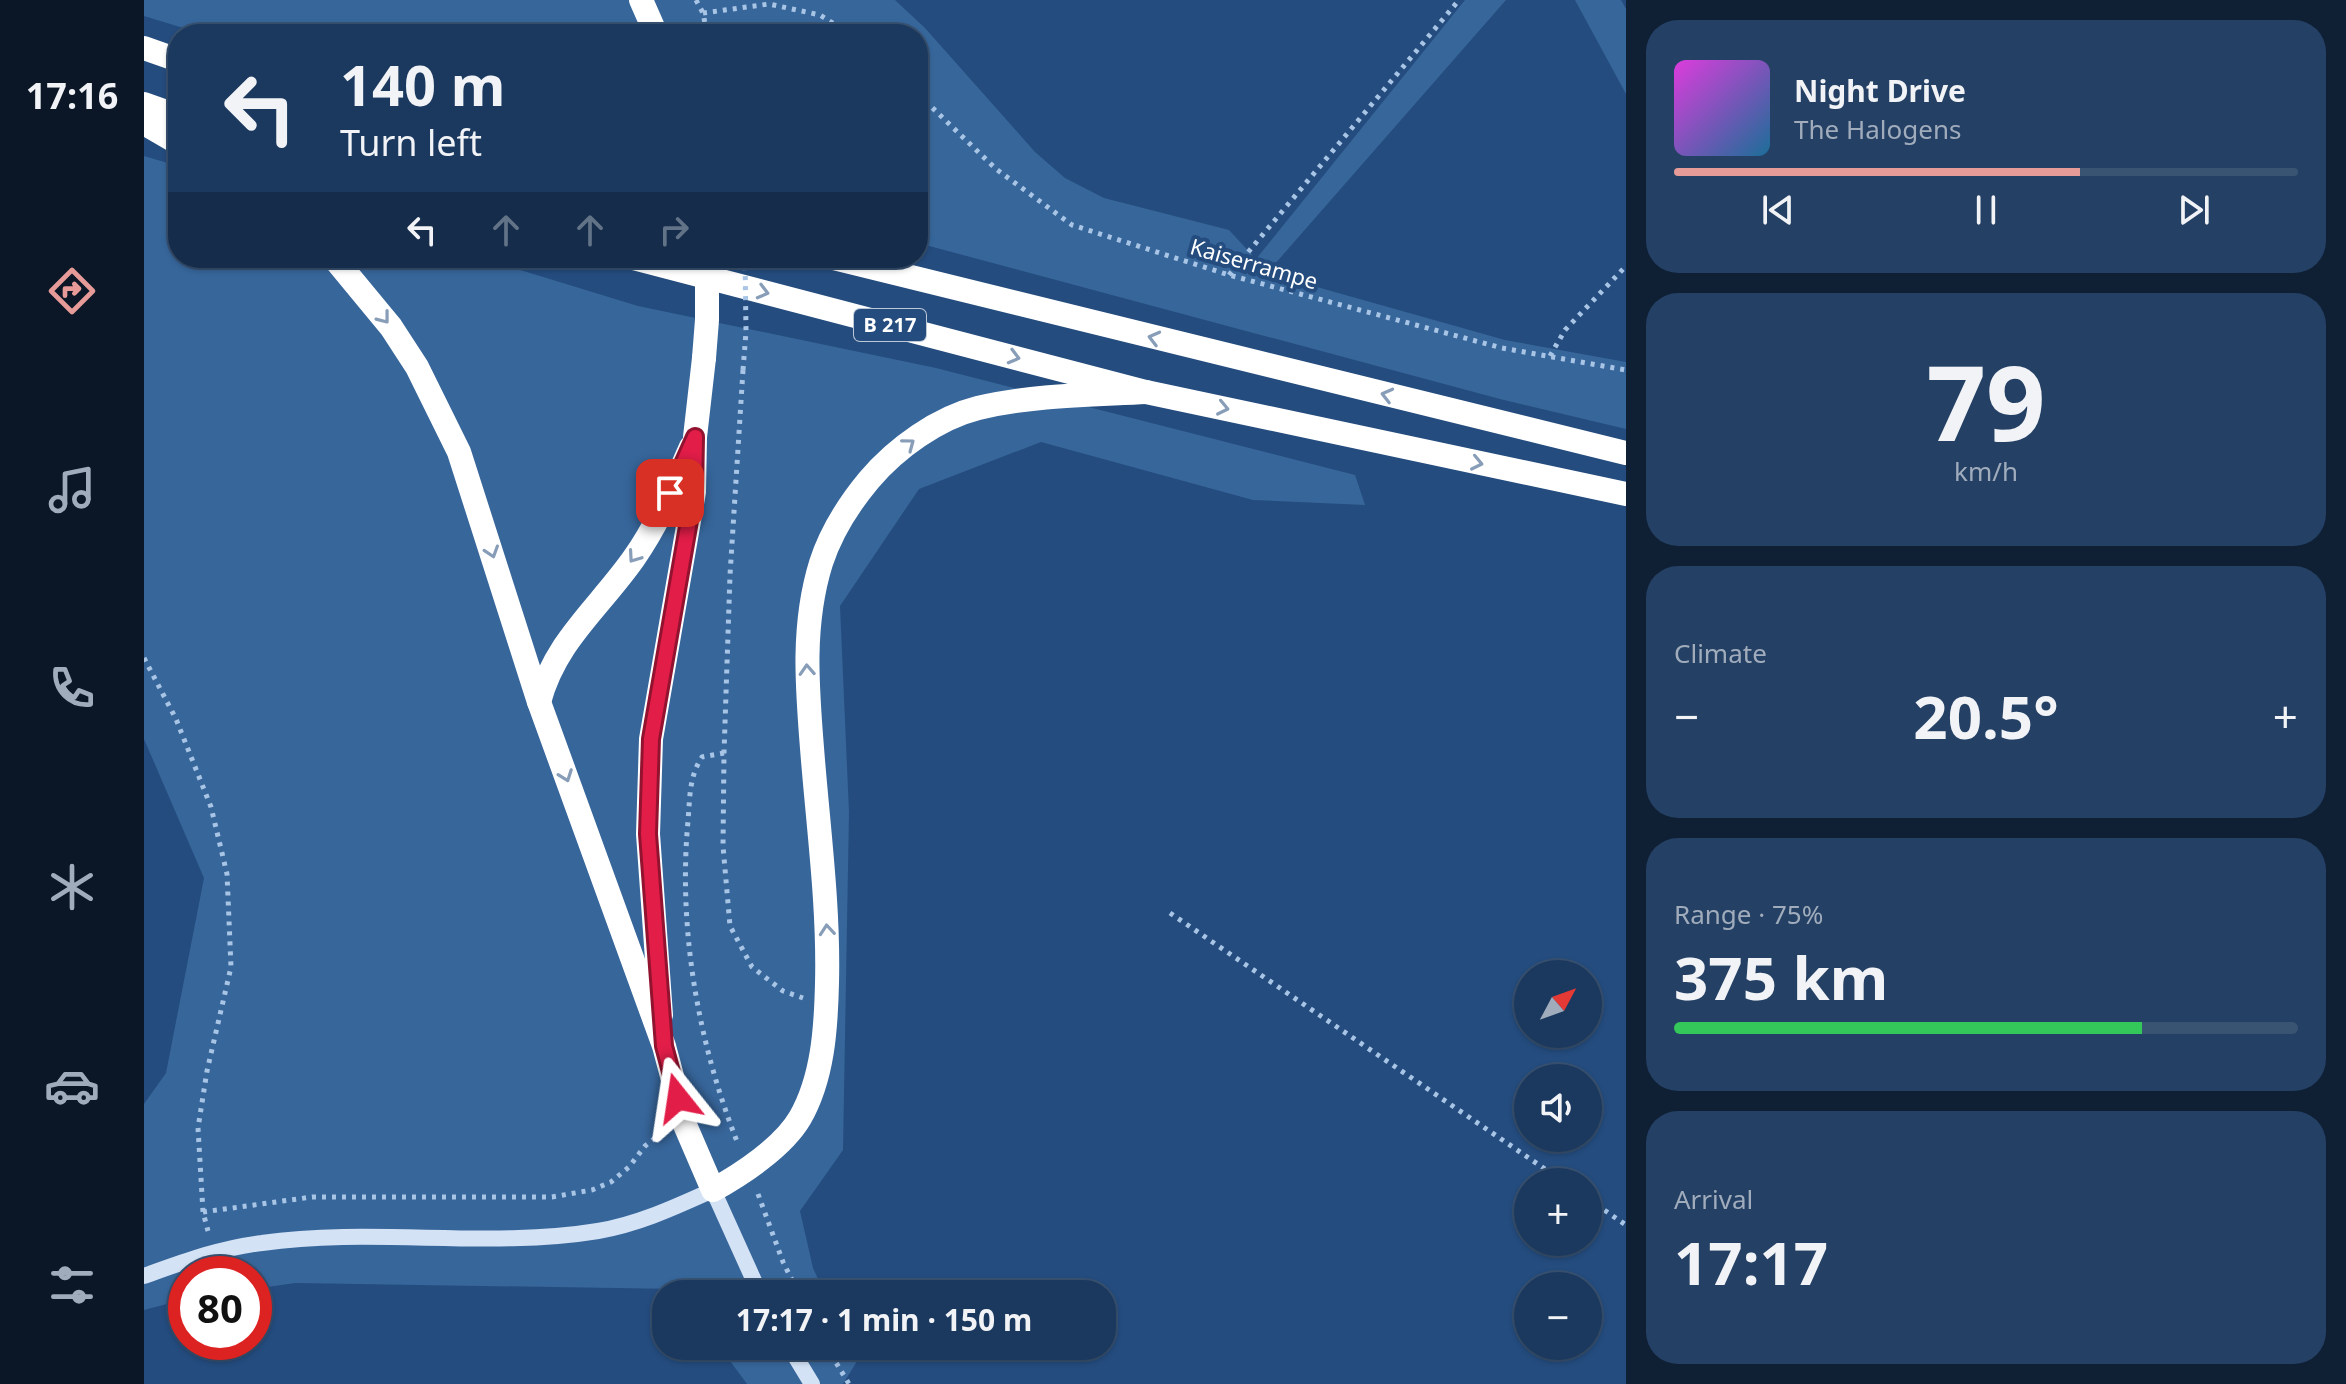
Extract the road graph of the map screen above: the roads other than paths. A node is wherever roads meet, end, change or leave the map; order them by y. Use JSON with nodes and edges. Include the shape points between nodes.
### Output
{"nodes":[{"id":1,"x":641,"y":0,"type":"edge"},
{"id":2,"x":652,"y":24,"type":"edge"},
{"id":3,"x":144,"y":104,"type":"edge"},
{"id":4,"x":168,"y":112,"type":"edge"},
{"id":5,"x":144,"y":123,"type":"edge"},
{"id":6,"x":168,"y":137,"type":"edge"},
{"id":7,"x":342,"y":268,"type":"edge"},
{"id":8,"x":671,"y":268,"type":"edge"},
{"id":9,"x":707,"y":268,"type":"edge"},
{"id":10,"x":875,"y":268,"type":"edge"},
{"id":11,"x":1146,"y":392,"type":"junction"},
{"id":12,"x":695,"y":437,"type":"junction"},
{"id":13,"x":1626,"y":453,"type":"edge"},
{"id":14,"x":1626,"y":494,"type":"edge"},
{"id":15,"x":539,"y":702,"type":"junction"},
{"id":16,"x":664,"y":1046,"type":"junction"},
{"id":17,"x":713,"y":1190,"type":"junction"},
{"id":18,"x":144,"y":1276,"type":"edge"},
{"id":19,"x":754,"y":1280,"type":"edge"},
{"id":20,"x":797,"y":1360,"type":"edge"},
{"id":21,"x":812,"y":1384,"type":"edge"}],
"edges":[{"from":1,"to":2,"type":"highway"},
{"from":3,"to":4,"type":"highway"},
{"from":5,"to":6,"type":"highway"},
{"from":7,"to":15,"type":"highway","one_way":true,"via":[[391,327],[440,409],[465,467]]},
{"from":8,"to":11,"type":"highway","number":"B 217","one_way":true},
{"from":9,"to":12,"type":"highway","bridge":true},
{"from":13,"to":10,"type":"highway","number":"B 217","one_way":true},
{"from":11,"to":14,"type":"highway","number":"B 217","one_way":true},
{"from":17,"to":11,"type":"highway","one_way":true,"via":[[749,1170],[800,1119],[820,1067],[828,944],[805,662],[821,561],[848,506],[882,464],[927,430],[976,409],[1038,398]]},
{"from":12,"to":15,"type":"highway","one_way":true,"via":[[658,520],[561,650]]},
{"from":12,"to":16,"type":"highway","via":[[694,492],[651,739],[648,834]]},
{"from":15,"to":16,"type":"highway","one_way":true},
{"from":16,"to":17,"type":"highway","via":[[685,1125]]},
{"from":17,"to":18,"type":"street","via":[[647,1219],[600,1231],[263,1242],[213,1251]]},
{"from":17,"to":19,"type":"street"},
{"from":20,"to":21,"type":"street"}]}
